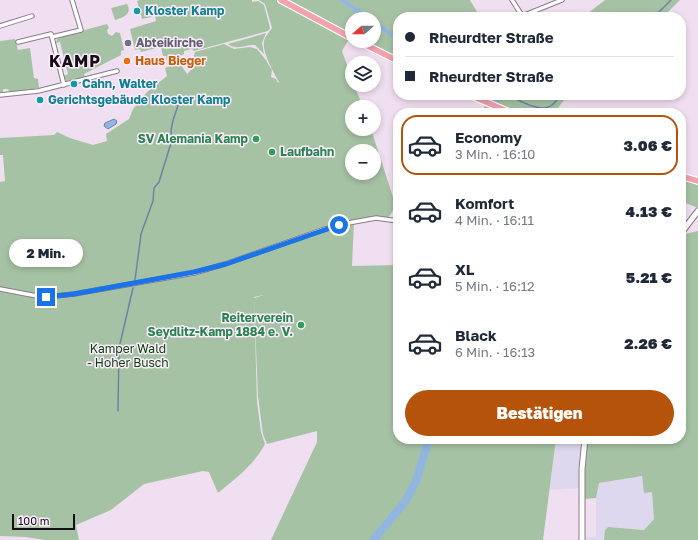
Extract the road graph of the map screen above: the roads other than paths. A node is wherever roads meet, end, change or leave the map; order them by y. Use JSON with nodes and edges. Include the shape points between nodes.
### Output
{"nodes":[{"id":1,"x":72,"y":0,"type":"edge"},
{"id":2,"x":281,"y":0,"type":"edge"},
{"id":3,"x":512,"y":0,"type":"edge"},
{"id":4,"x":562,"y":0,"type":"edge"},
{"id":5,"x":520,"y":12,"type":"edge"},
{"id":6,"x":532,"y":12,"type":"edge"},
{"id":7,"x":32,"y":16,"type":"dead end"},
{"id":8,"x":0,"y":26,"type":"edge"},
{"id":9,"x":345,"y":34,"type":"edge"},
{"id":10,"x":52,"y":37,"type":"junction"},
{"id":11,"x":18,"y":42,"type":"dead end"},
{"id":12,"x":372,"y":48,"type":"edge"},
{"id":13,"x":393,"y":58,"type":"edge"},
{"id":14,"x":117,"y":71,"type":"dead end"},
{"id":15,"x":64,"y":85,"type":"junction"},
{"id":16,"x":0,"y":95,"type":"edge"},
{"id":17,"x":481,"y":100,"type":"edge"},
{"id":18,"x":500,"y":108,"type":"edge"},
{"id":19,"x":686,"y":177,"type":"edge"},
{"id":20,"x":698,"y":181,"type":"edge"},
{"id":21,"x":698,"y":211,"type":"edge"},
{"id":22,"x":393,"y":220,"type":"edge"},
{"id":23,"x":686,"y":227,"type":"edge"},
{"id":24,"x":0,"y":289,"type":"edge"},
{"id":25,"x":584,"y":444,"type":"edge"},
{"id":26,"x":582,"y":540,"type":"edge"}],
"edges":[{"from":1,"to":10,"type":"street","via":[[81,30]]},
{"from":2,"to":9,"type":"main road"},
{"from":3,"to":5,"type":"street"},
{"from":4,"to":6,"type":"street"},
{"from":7,"to":8,"type":"street"},
{"from":10,"to":11,"type":"street","via":[[51,34]]},
{"from":10,"to":15,"type":"street"},
{"from":12,"to":13,"type":"main road"},
{"from":14,"to":15,"type":"street"},
{"from":15,"to":16,"type":"street"},
{"from":17,"to":18,"type":"main road"},
{"from":19,"to":20,"type":"main road"},
{"from":21,"to":23,"type":"street"},
{"from":22,"to":24,"type":"street","via":[[376,218],[344,224],[200,271],[81,292],[46,297]]},
{"from":25,"to":26,"type":"street"}]}
